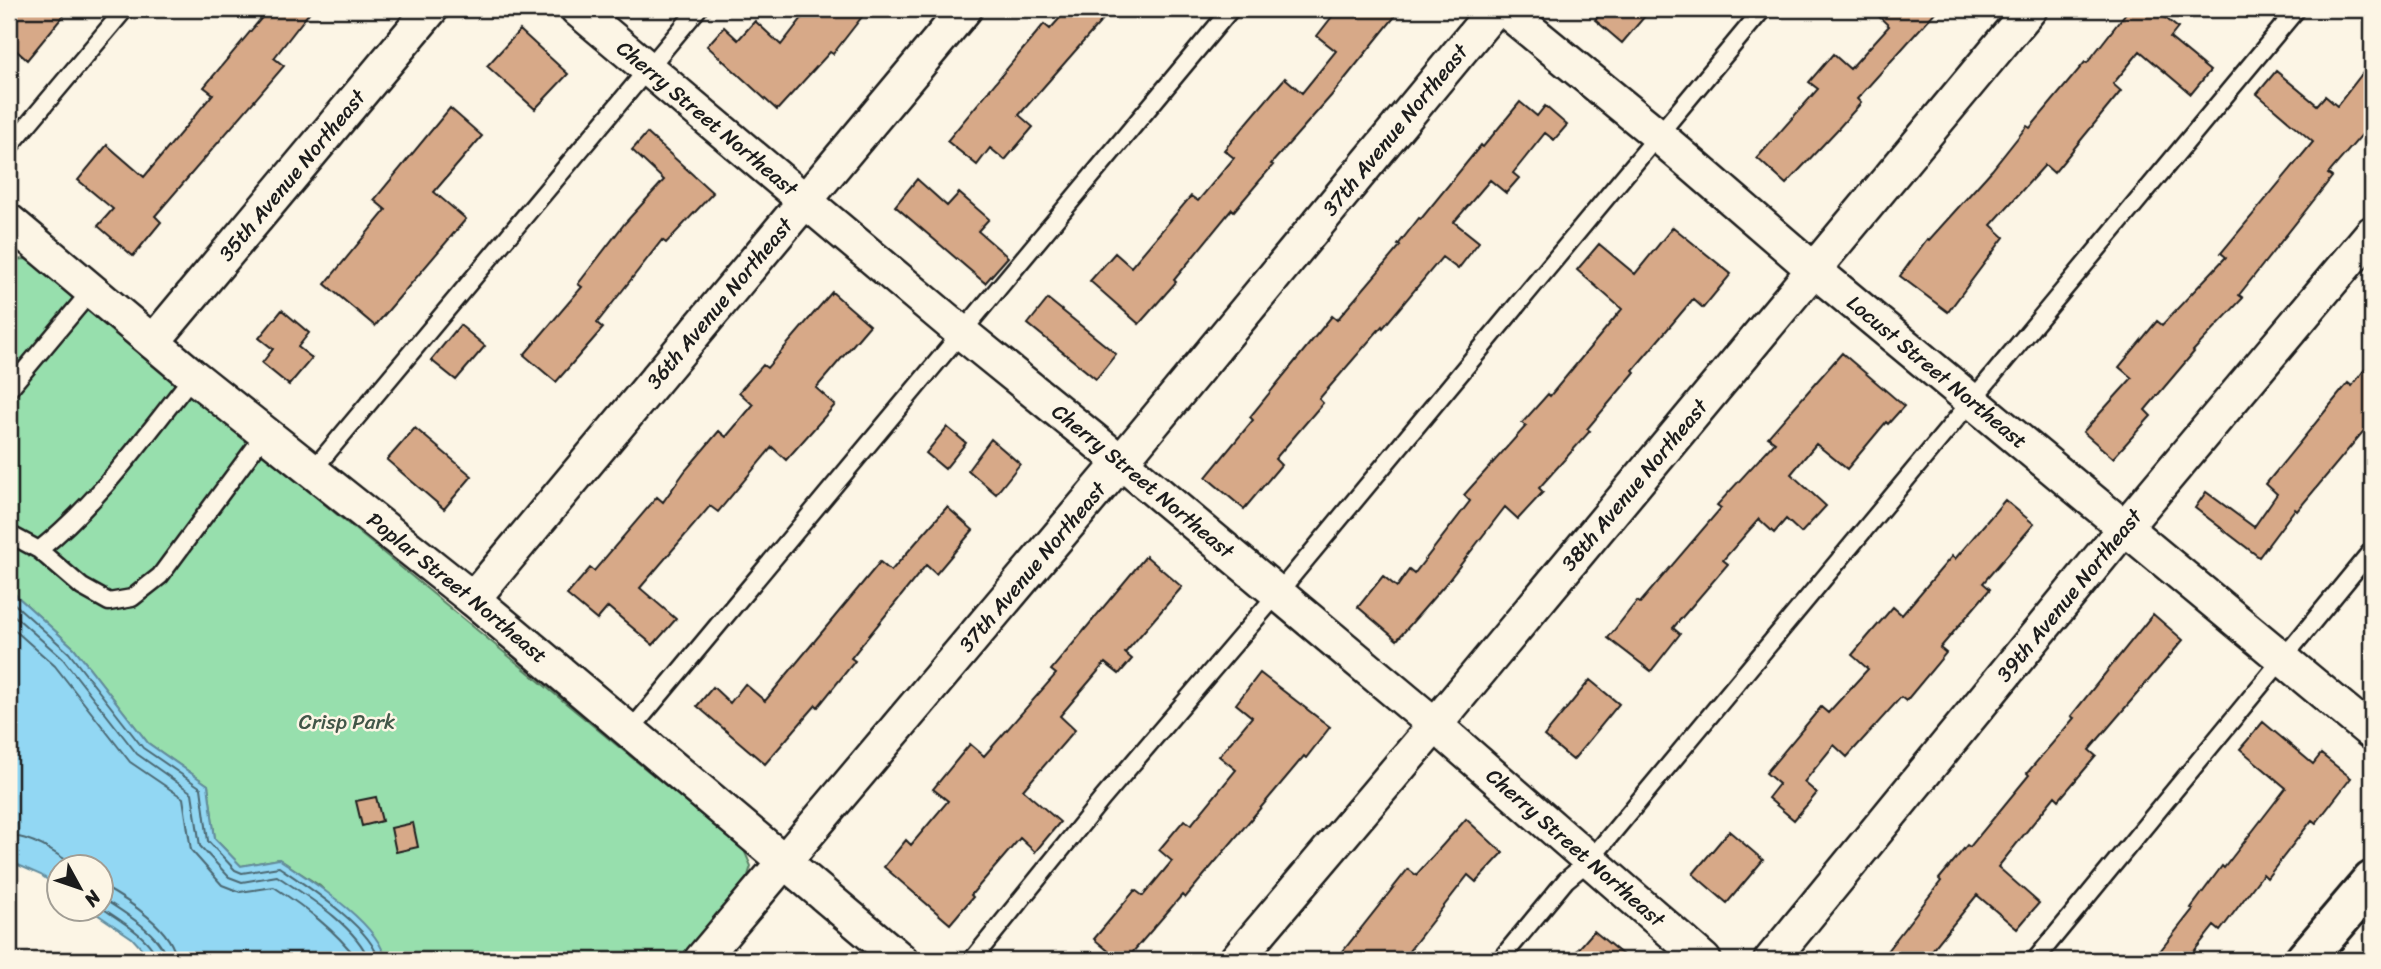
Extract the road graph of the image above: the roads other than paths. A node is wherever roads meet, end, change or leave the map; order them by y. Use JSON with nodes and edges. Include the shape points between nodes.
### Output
{"nodes":[{"id":1,"x":125,"y":9,"type":"edge"},
{"id":2,"x":431,"y":9,"type":"edge"},
{"id":3,"x":577,"y":9,"type":"edge"},
{"id":4,"x":698,"y":9,"type":"edge"},
{"id":5,"x":965,"y":9,"type":"edge"},
{"id":6,"x":1231,"y":9,"type":"edge"},
{"id":7,"x":1495,"y":9,"type":"edge"},
{"id":8,"x":1504,"y":9,"type":"edge"},
{"id":9,"x":1763,"y":9,"type":"edge"},
{"id":10,"x":2030,"y":9,"type":"edge"},
{"id":11,"x":2297,"y":9,"type":"edge"},
{"id":12,"x":648,"y":69,"type":"junction"},
{"id":13,"x":1658,"y":136,"type":"junction"},
{"id":14,"x":9,"y":147,"type":"edge"},
{"id":15,"x":804,"y":201,"type":"junction"},
{"id":16,"x":9,"y":221,"type":"edge"},
{"id":17,"x":2372,"y":233,"type":"edge"},
{"id":18,"x":1813,"y":269,"type":"junction"},
{"id":19,"x":91,"y":291,"type":"junction"},
{"id":20,"x":961,"y":332,"type":"junction"},
{"id":21,"x":153,"y":342,"type":"junction"},
{"id":22,"x":193,"y":376,"type":"junction"},
{"id":23,"x":9,"y":389,"type":"edge"},
{"id":24,"x":1971,"y":400,"type":"junction"},
{"id":25,"x":265,"y":434,"type":"junction"},
{"id":26,"x":1121,"y":462,"type":"junction"},
{"id":27,"x":312,"y":471,"type":"junction"},
{"id":28,"x":2125,"y":527,"type":"junction"},
{"id":29,"x":9,"y":534,"type":"edge"},
{"id":30,"x":39,"y":550,"type":"junction"},
{"id":31,"x":2372,"y":550,"type":"edge"},
{"id":32,"x":1278,"y":593,"type":"junction"},
{"id":33,"x":473,"y":599,"type":"junction"},
{"id":34,"x":2282,"y":658,"type":"junction"},
{"id":35,"x":1435,"y":725,"type":"junction"},
{"id":36,"x":629,"y":732,"type":"junction"},
{"id":37,"x":2372,"y":733,"type":"edge"},
{"id":38,"x":1590,"y":860,"type":"junction"},
{"id":39,"x":782,"y":862,"type":"junction"},
{"id":40,"x":2372,"y":880,"type":"edge"},
{"id":41,"x":701,"y":960,"type":"edge"},
{"id":42,"x":901,"y":960,"type":"edge"},
{"id":43,"x":972,"y":960,"type":"edge"},
{"id":44,"x":1236,"y":960,"type":"edge"},
{"id":45,"x":1500,"y":960,"type":"edge"},
{"id":46,"x":1704,"y":960,"type":"edge"},
{"id":47,"x":1771,"y":960,"type":"edge"},
{"id":48,"x":2035,"y":960,"type":"edge"},
{"id":49,"x":2305,"y":960,"type":"edge"}],
"edges":[{"from":1,"to":14,"type":"lane"},
{"from":2,"to":21,"type":"street","name":"35th Avenue Northeast"},
{"from":3,"to":12,"type":"street","name":"Cherry Street Northeast"},
{"from":4,"to":12,"type":"lane"},
{"from":5,"to":15,"type":"street","name":"36th Avenue Northeast"},
{"from":6,"to":20,"type":"lane"},
{"from":7,"to":26,"type":"street","name":"37th Avenue Northeast"},
{"from":8,"to":13,"type":"street","name":"Locust Street Northeast"},
{"from":9,"to":13,"type":"lane"},
{"from":10,"to":18,"type":"street","name":"38th Avenue Northeast"},
{"from":11,"to":24,"type":"lane"},
{"from":12,"to":15,"type":"street","name":"Cherry Street Northeast"},
{"from":12,"to":27,"type":"lane"},
{"from":13,"to":18,"type":"street","name":"Locust Street Northeast"},
{"from":13,"to":32,"type":"lane"},
{"from":15,"to":20,"type":"street","name":"Cherry Street Northeast"},
{"from":15,"to":33,"type":"street","name":"36th Avenue Northeast"},
{"from":16,"to":19,"type":"street","name":"Poplar Street Northeast"},
{"from":17,"to":28,"type":"street","name":"39th Avenue Northeast"},
{"from":18,"to":24,"type":"street","name":"Locust Street Northeast"},
{"from":18,"to":35,"type":"street","name":"38th Avenue Northeast"},
{"from":19,"to":21,"type":"street","name":"Poplar Street Northeast"},
{"from":19,"to":23,"type":"lane"},
{"from":20,"to":26,"type":"street","name":"Cherry Street Northeast"},
{"from":20,"to":36,"type":"lane"},
{"from":21,"to":22,"type":"street","name":"Poplar Street Northeast"},
{"from":22,"to":25,"type":"street","name":"Poplar Street Northeast"},
{"from":22,"to":30,"type":"lane","via":[[118,470],[62,532]]},
{"from":24,"to":28,"type":"street","name":"Locust Street Northeast"},
{"from":24,"to":38,"type":"lane"},
{"from":25,"to":27,"type":"street","name":"Poplar Street Northeast"},
{"from":25,"to":30,"type":"lane","via":[[160,576],[132,598],[109,602],[82,587]]},
{"from":26,"to":32,"type":"street","name":"Cherry Street Northeast"},
{"from":26,"to":39,"type":"street","name":"37th Avenue Northeast"},
{"from":27,"to":33,"type":"street","name":"Poplar Street Northeast"},
{"from":28,"to":34,"type":"street","name":"Locust Street Northeast"},
{"from":28,"to":47,"type":"street","name":"39th Avenue Northeast"},
{"from":29,"to":30,"type":"lane"},
{"from":31,"to":34,"type":"lane"},
{"from":32,"to":35,"type":"street","name":"Cherry Street Northeast"},
{"from":32,"to":43,"type":"lane"},
{"from":33,"to":36,"type":"street","name":"Poplar Street Northeast"},
{"from":34,"to":37,"type":"street","name":"Locust Street Northeast"},
{"from":34,"to":48,"type":"lane"},
{"from":35,"to":38,"type":"street","name":"Cherry Street Northeast"},
{"from":35,"to":44,"type":"street","name":"38th Avenue Northeast"},
{"from":36,"to":39,"type":"street","name":"Poplar Street Northeast"},
{"from":38,"to":45,"type":"lane","via":[[1566,880]]},
{"from":38,"to":46,"type":"street","name":"Cherry Street Northeast"},
{"from":39,"to":41,"type":"street","name":"37th Avenue Northeast"},
{"from":39,"to":42,"type":"street","name":"Poplar Street Northeast"},
{"from":40,"to":49,"type":"street"}]}
